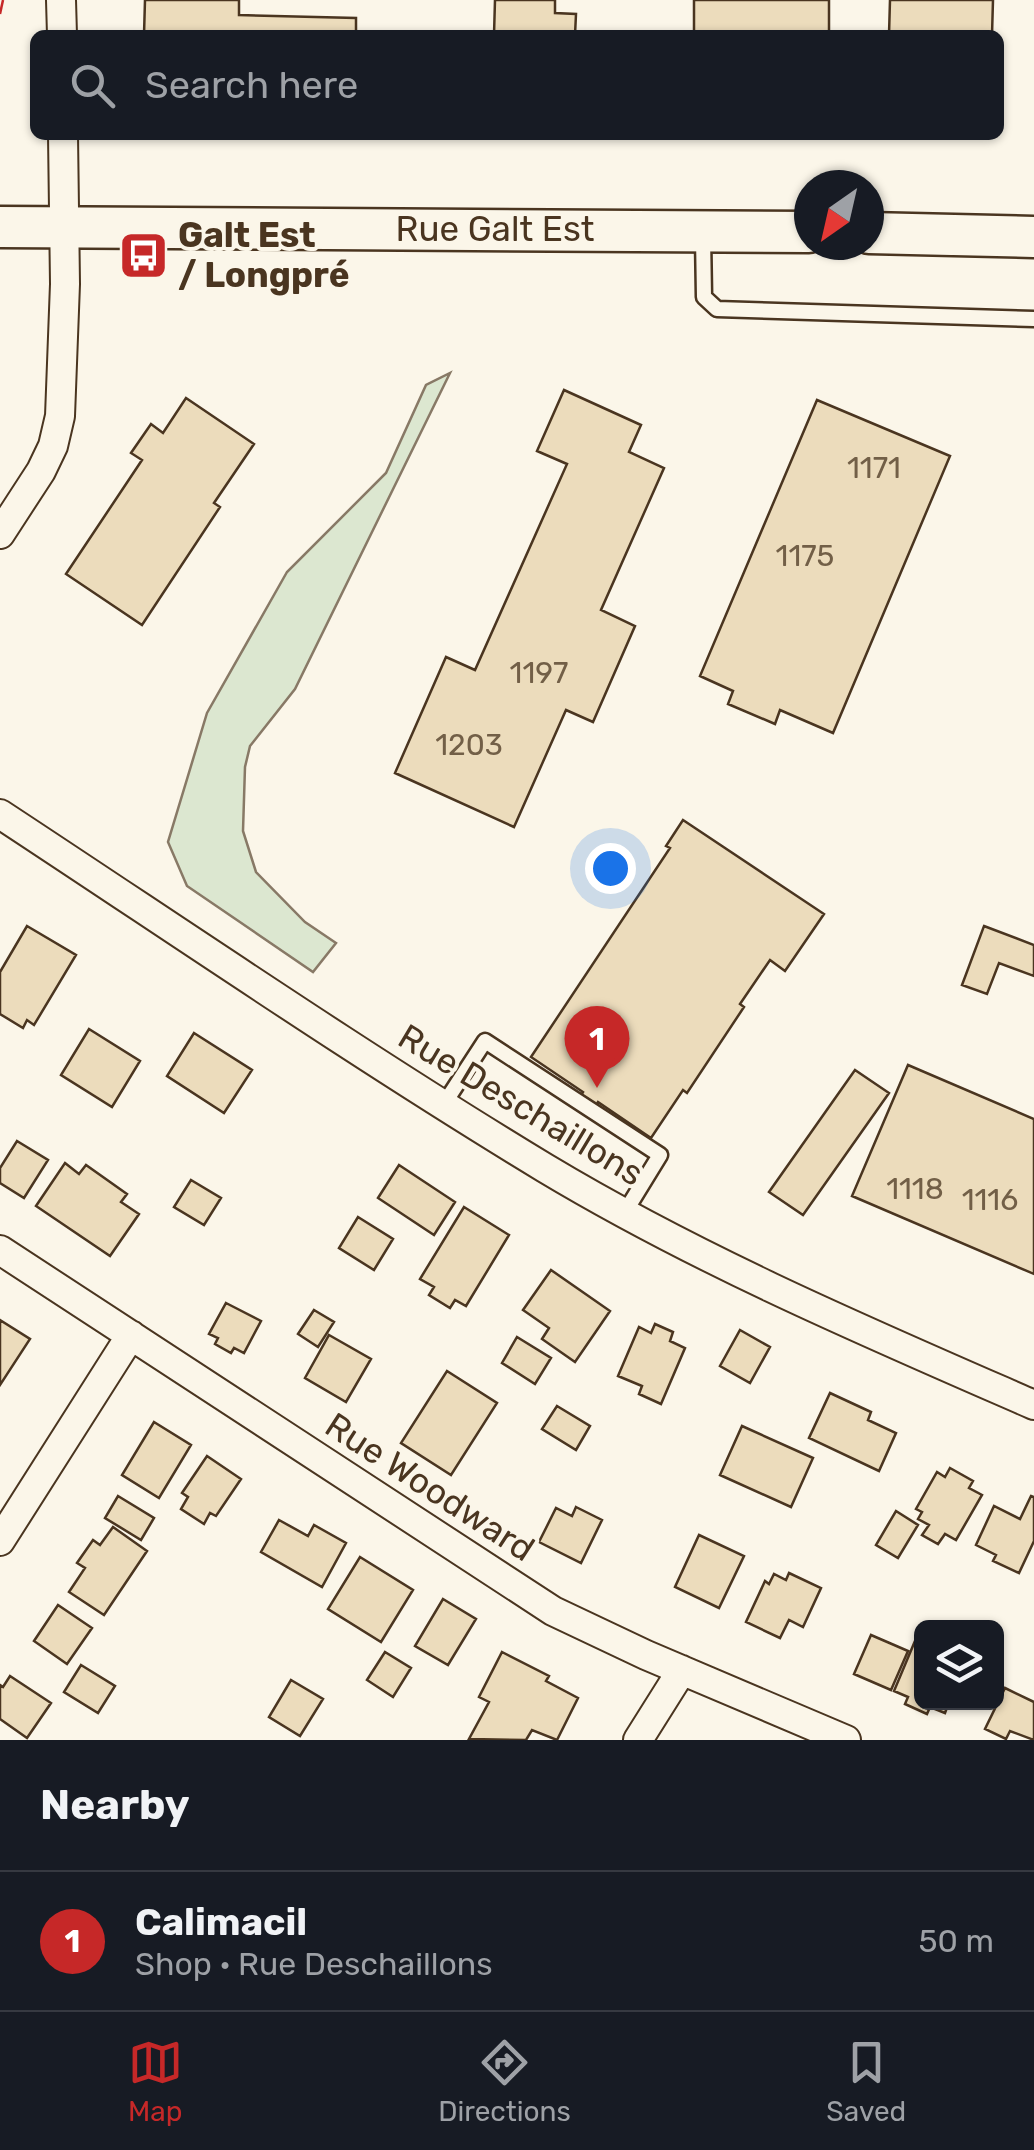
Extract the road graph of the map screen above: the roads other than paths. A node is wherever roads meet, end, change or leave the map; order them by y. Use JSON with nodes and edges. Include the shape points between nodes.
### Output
{"nodes":[{"id":1,"x":61,"y":0,"type":"edge"},
{"id":2,"x":62,"y":30,"type":"edge"},
{"id":3,"x":62,"y":140,"type":"edge"},
{"id":4,"x":0,"y":228,"type":"edge"},
{"id":5,"x":64,"y":228,"type":"junction"},
{"id":6,"x":702,"y":230,"type":"junction"},
{"id":7,"x":794,"y":232,"type":"edge"},
{"id":8,"x":884,"y":234,"type":"edge"},
{"id":9,"x":1034,"y":236,"type":"edge"},
{"id":10,"x":1034,"y":319,"type":"edge"},
{"id":11,"x":0,"y":534,"type":"edge"},
{"id":12,"x":0,"y":814,"type":"edge"},
{"id":13,"x":444,"y":1104,"type":"junction"},
{"id":14,"x":625,"y":1212,"type":"junction"},
{"id":15,"x":0,"y":1250,"type":"edge"},
{"id":16,"x":131,"y":1336,"type":"junction"},
{"id":17,"x":1034,"y":1405,"type":"edge"},
{"id":18,"x":0,"y":1541,"type":"edge"},
{"id":19,"x":682,"y":1670,"type":"junction"},
{"id":20,"x":638,"y":1740,"type":"edge"},
{"id":21,"x":846,"y":1740,"type":"edge"}],
"edges":[{"from":1,"to":2,"type":"street"},
{"from":3,"to":5,"type":"street"},
{"from":4,"to":5,"type":"street","name":"Rue Galt Est"},
{"from":5,"to":6,"type":"street","name":"Rue Galt Est"},
{"from":5,"to":11,"type":"street","via":[[60,416],[41,471]]},
{"from":6,"to":7,"type":"street","name":"Rue Galt Est"},
{"from":6,"to":10,"type":"lane","via":[[704,297],[717,310]]},
{"from":8,"to":9,"type":"street"},
{"from":12,"to":13,"type":"street","name":"Rue Deschaillons"},
{"from":13,"to":14,"type":"street","name":"Rue Deschaillons"},
{"from":13,"to":14,"type":"lane","via":[[485,1041],[660,1156]]},
{"from":14,"to":17,"type":"street","name":"Rue Deschaillons","via":[[777,1290]]},
{"from":15,"to":16,"type":"street","name":"Rue Woodward"},
{"from":16,"to":18,"type":"street"},
{"from":16,"to":19,"type":"street","name":"Rue Woodward","via":[[553,1611]]},
{"from":19,"to":20,"type":"street"},
{"from":19,"to":21,"type":"street","name":"Rue Woodward"}]}
